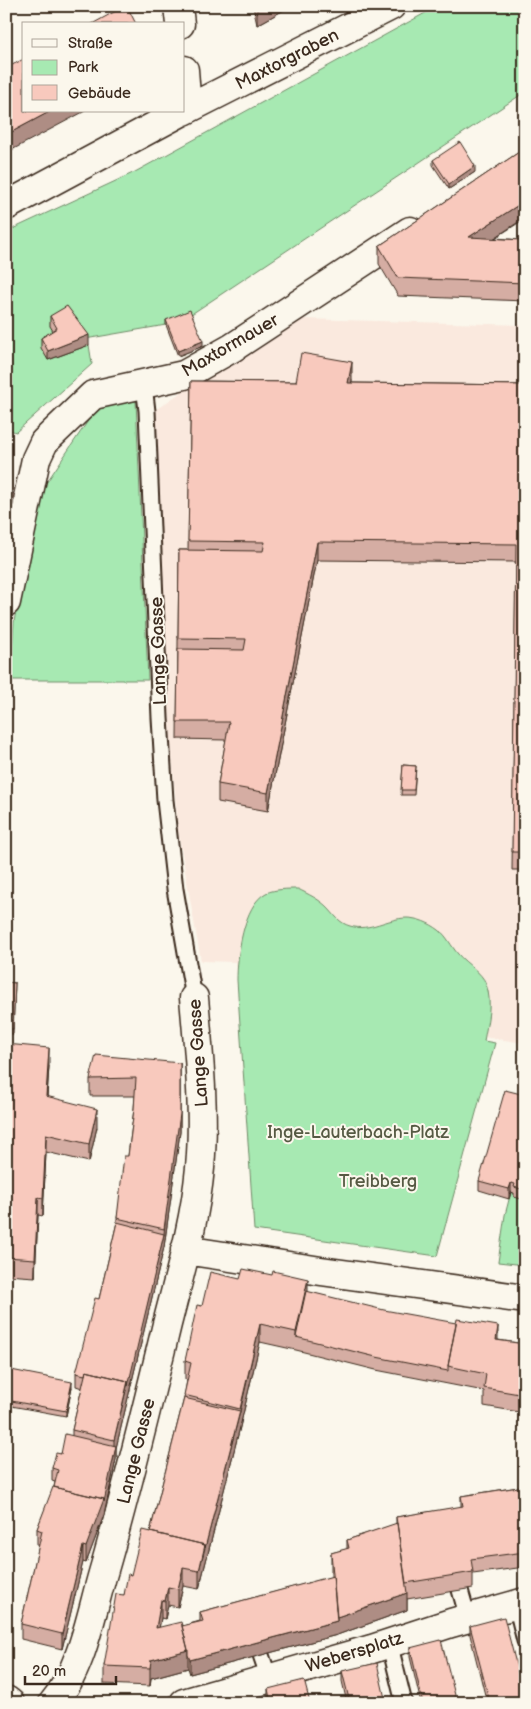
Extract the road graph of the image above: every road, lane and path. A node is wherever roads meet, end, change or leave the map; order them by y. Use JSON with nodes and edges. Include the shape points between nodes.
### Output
{"nodes":[{"id":1,"x":178,"y":6,"type":"edge"},
{"id":2,"x":391,"y":6,"type":"edge"},
{"id":3,"x":180,"y":22,"type":"edge"},
{"id":4,"x":185,"y":110,"type":"edge"},
{"id":5,"x":181,"y":112,"type":"edge"},
{"id":6,"x":6,"y":206,"type":"edge"},
{"id":7,"x":427,"y":220,"type":"edge"},
{"id":8,"x":144,"y":385,"type":"junction"},
{"id":9,"x":6,"y":602,"type":"edge"},
{"id":10,"x":194,"y":998,"type":"joint"},
{"id":11,"x":185,"y":1250,"type":"junction"},
{"id":12,"x":525,"y":1299,"type":"edge"},
{"id":13,"x":460,"y":1590,"type":"edge"},
{"id":14,"x":520,"y":1603,"type":"edge"},
{"id":15,"x":468,"y":1618,"type":"junction"},
{"id":16,"x":525,"y":1641,"type":"edge"},
{"id":17,"x":388,"y":1642,"type":"junction"},
{"id":18,"x":242,"y":1695,"type":"edge"},
{"id":19,"x":6,"y":1700,"type":"edge"},
{"id":20,"x":10,"y":1703,"type":"edge"},
{"id":21,"x":53,"y":1703,"type":"edge"},
{"id":22,"x":184,"y":1703,"type":"edge"},
{"id":23,"x":404,"y":1703,"type":"edge"}],
"edges":[{"from":1,"to":3,"type":"street"},
{"from":2,"to":4,"type":"street","name":"Maxtorgraben"},
{"from":5,"to":6,"type":"street","name":"Maxtorgraben"},
{"from":7,"to":8,"type":"street","name":"Maxtormauer","via":[[232,348],[184,375]]},
{"from":8,"to":9,"type":"street","name":"Maxtormauer","via":[[94,395],[44,442],[36,458]]},
{"from":8,"to":10,"type":"lane","name":"Lange Gasse","via":[[165,800],[175,889]]},
{"from":10,"to":11,"type":"street","name":"Lange Gasse","via":[[202,1141],[197,1194]]},
{"from":11,"to":12,"type":"street"},
{"from":11,"to":21,"type":"street","name":"Lange Gasse","via":[[118,1522],[71,1676]]},
{"from":13,"to":15,"type":"lane"},
{"from":14,"to":15,"type":"street","name":"Webersplatz"},
{"from":14,"to":16,"type":"lane"},
{"from":15,"to":17,"type":"street","name":"Webersplatz"},
{"from":17,"to":18,"type":"street","name":"Webersplatz","via":[[265,1666]]},
{"from":17,"to":23,"type":"lane"},
{"from":18,"to":22,"type":"street","name":"Webersplatz"},
{"from":19,"to":20,"type":"street"}]}
